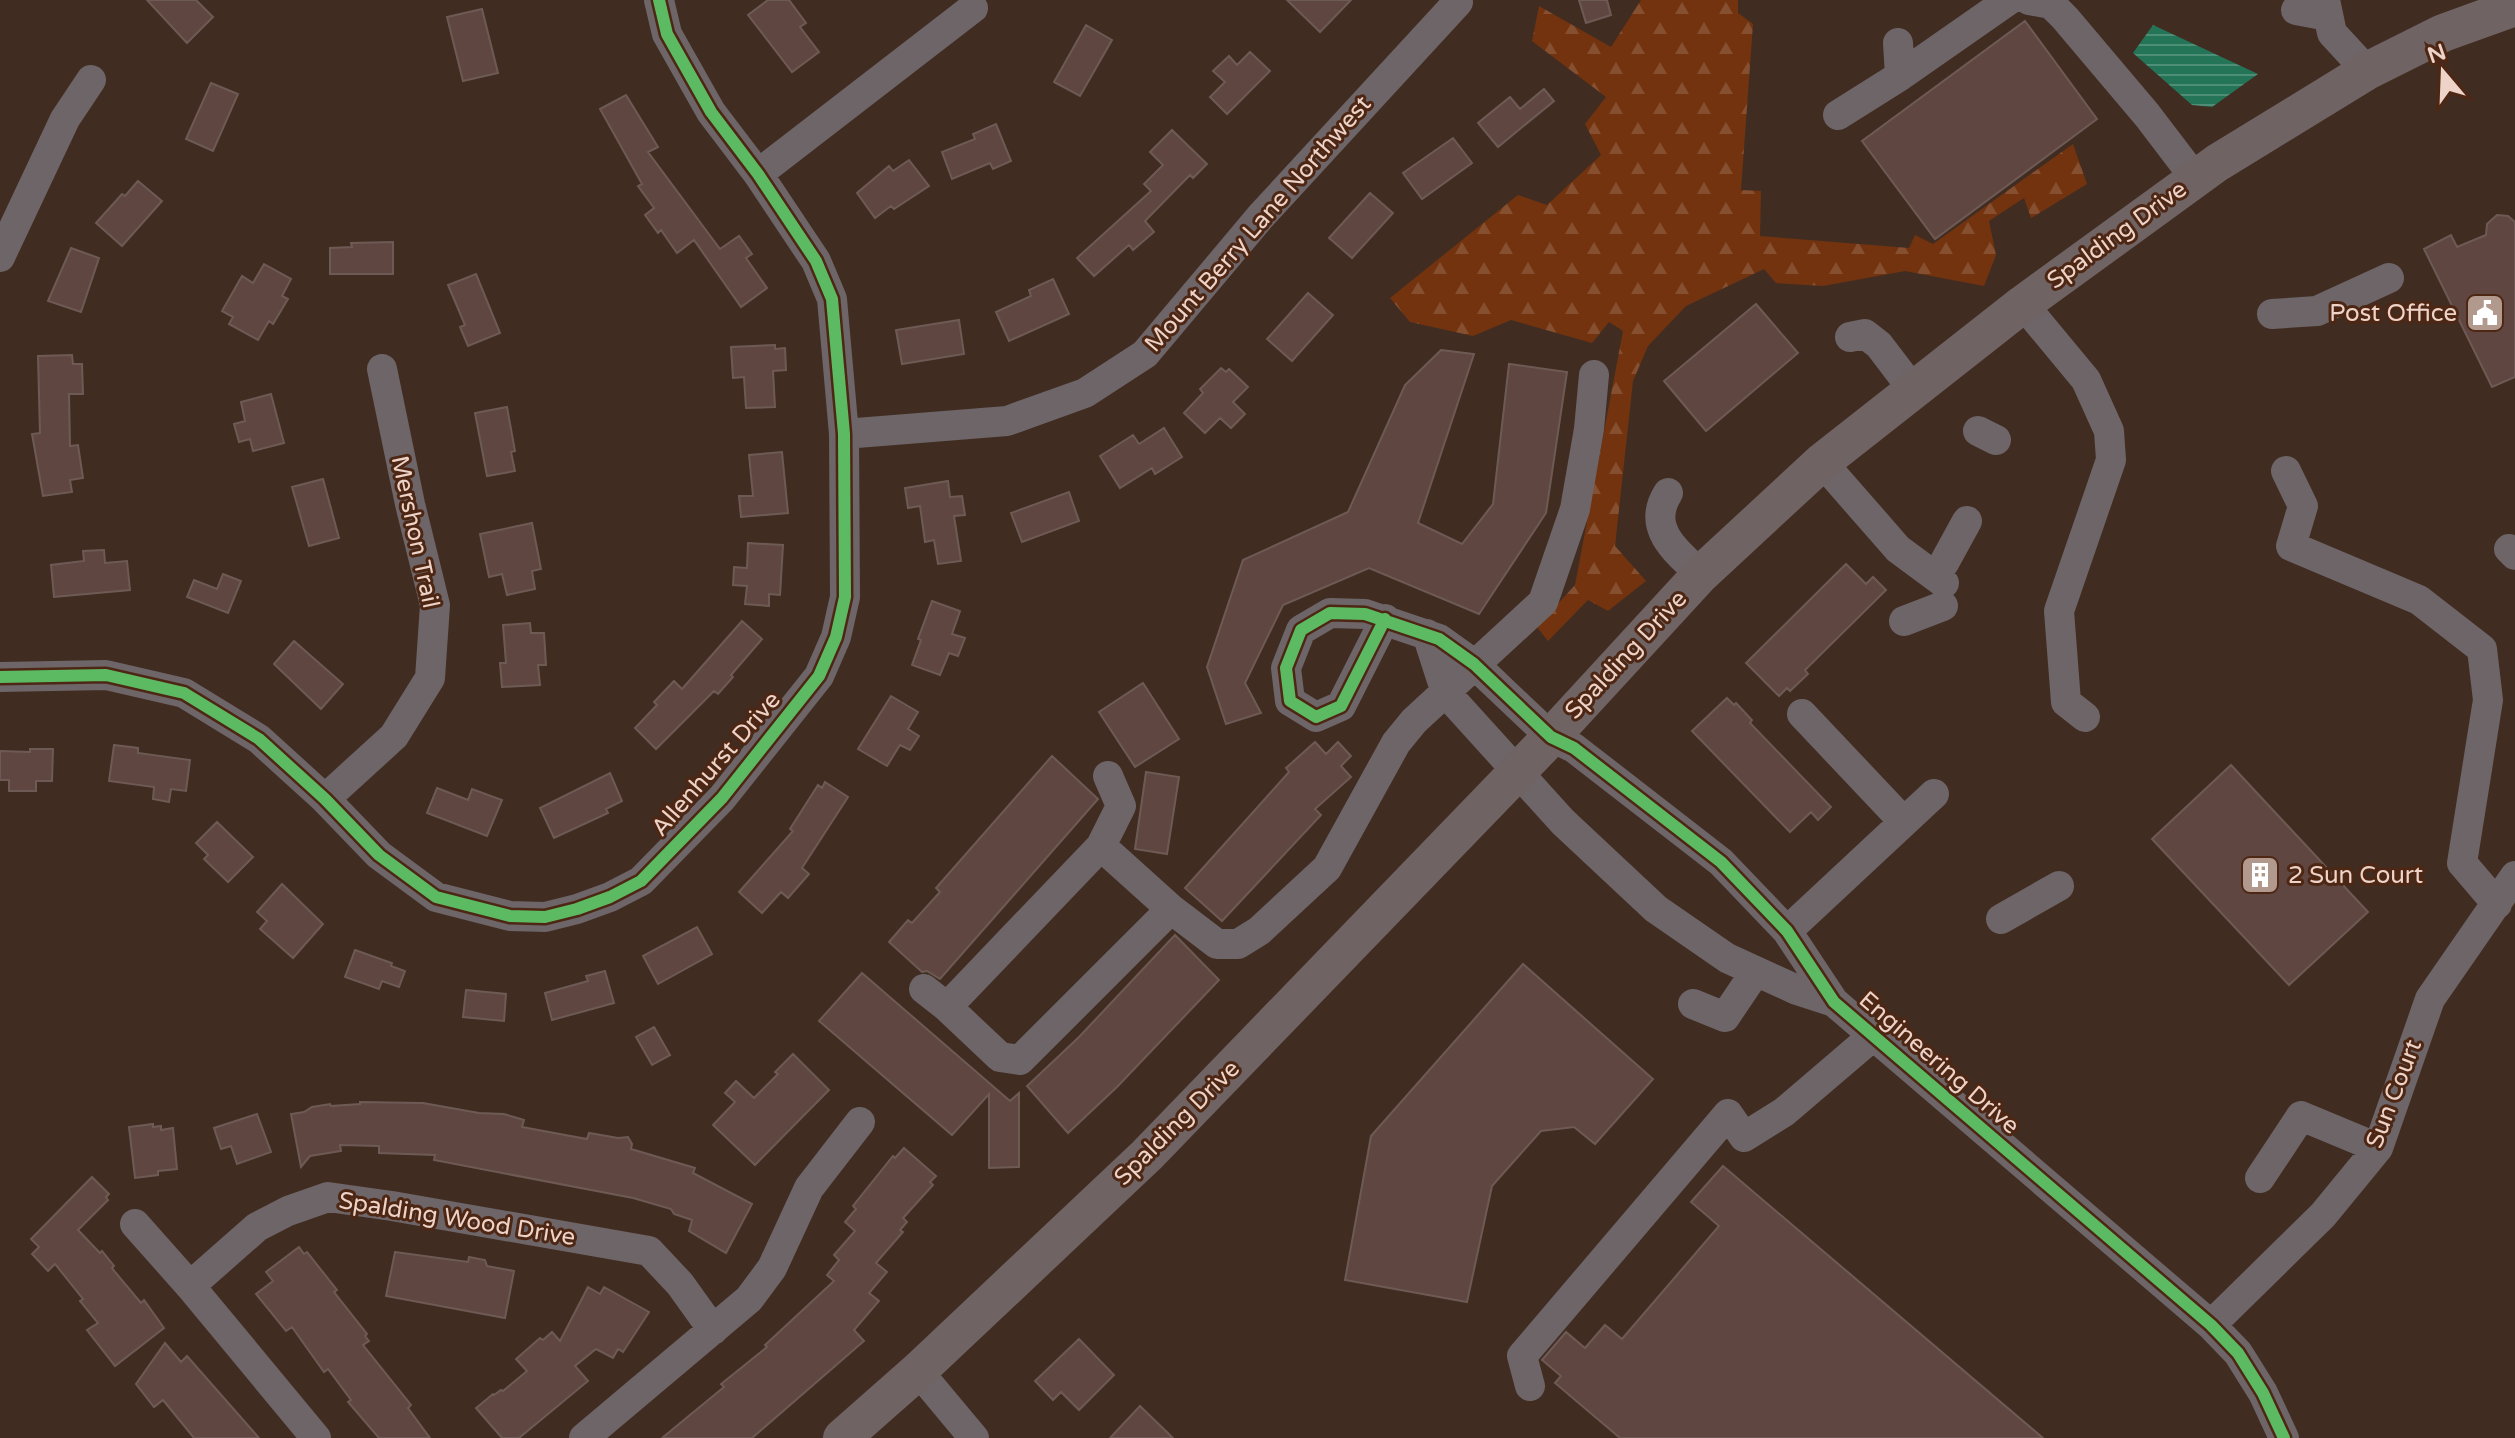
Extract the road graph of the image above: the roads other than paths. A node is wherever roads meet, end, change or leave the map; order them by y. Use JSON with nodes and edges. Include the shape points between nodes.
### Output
{"nodes":[{"id":1,"x":659,"y":0,"type":"edge"},
{"id":2,"x":2009,"y":0,"type":"edge"},
{"id":3,"x":2029,"y":0,"type":"edge"},
{"id":4,"x":2475,"y":0,"type":"edge"},
{"id":5,"x":1458,"y":2,"type":"dead end"},
{"id":6,"x":2515,"y":7,"type":"edge"},
{"id":7,"x":973,"y":8,"type":"dead end"},
{"id":8,"x":2326,"y":8,"type":"edge"},
{"id":9,"x":2296,"y":10,"type":"dead end"},
{"id":10,"x":2443,"y":33,"type":"junction"},
{"id":11,"x":1898,"y":43,"type":"dead end"},
{"id":12,"x":2367,"y":71,"type":"junction"},
{"id":13,"x":1900,"y":76,"type":"junction"},
{"id":14,"x":91,"y":80,"type":"dead end"},
{"id":15,"x":1838,"y":115,"type":"dead end"},
{"id":16,"x":758,"y":174,"type":"junction"},
{"id":17,"x":2195,"y":178,"type":"junction"},
{"id":18,"x":0,"y":257,"type":"edge"},
{"id":19,"x":2389,"y":278,"type":"dead end"},
{"id":20,"x":2023,"y":304,"type":"junction"},
{"id":21,"x":2272,"y":314,"type":"dead end"},
{"id":22,"x":1850,"y":337,"type":"dead end"},
{"id":23,"x":382,"y":369,"type":"dead end"},
{"id":24,"x":1594,"y":375,"type":"dead end"},
{"id":25,"x":1914,"y":391,"type":"junction"},
{"id":26,"x":844,"y":434,"type":"junction"},
{"id":27,"x":1822,"y":462,"type":"junction"},
{"id":28,"x":2286,"y":471,"type":"dead end"},
{"id":29,"x":1668,"y":493,"type":"dead end"},
{"id":30,"x":1967,"y":521,"type":"dead end"},
{"id":31,"x":1701,"y":574,"type":"junction"},
{"id":32,"x":1944,"y":584,"type":"junction"},
{"id":33,"x":1385,"y":619,"type":"dead end"},
{"id":34,"x":1904,"y":621,"type":"dead end"},
{"id":35,"x":1427,"y":634,"type":"junction"},
{"id":36,"x":1474,"y":664,"type":"junction"},
{"id":37,"x":1,"y":669,"type":"edge"},
{"id":38,"x":1446,"y":693,"type":"junction"},
{"id":39,"x":1802,"y":714,"type":"dead end"},
{"id":40,"x":2085,"y":717,"type":"dead end"},
{"id":41,"x":1551,"y":737,"type":"junction"},
{"id":42,"x":1517,"y":772,"type":"junction"},
{"id":43,"x":1108,"y":776,"type":"dead end"},
{"id":44,"x":1934,"y":794,"type":"dead end"},
{"id":45,"x":325,"y":799,"type":"junction"},
{"id":46,"x":1904,"y":822,"type":"junction"},
{"id":47,"x":1101,"y":846,"type":"junction"},
{"id":48,"x":2515,"y":878,"type":"edge"},
{"id":49,"x":2059,"y":886,"type":"dead end"},
{"id":50,"x":2497,"y":904,"type":"junction"},
{"id":51,"x":1171,"y":909,"type":"junction"},
{"id":52,"x":2001,"y":919,"type":"dead end"},
{"id":53,"x":1787,"y":931,"type":"junction"},
{"id":54,"x":1756,"y":971,"type":"junction"},
{"id":55,"x":1834,"y":1002,"type":"junction"},
{"id":56,"x":1693,"y":1004,"type":"dead end"},
{"id":57,"x":1873,"y":1036,"type":"junction"},
{"id":58,"x":860,"y":1122,"type":"dead end"},
{"id":59,"x":2378,"y":1148,"type":"junction"},
{"id":60,"x":2260,"y":1178,"type":"dead end"},
{"id":61,"x":135,"y":1224,"type":"dead end"},
{"id":62,"x":190,"y":1286,"type":"junction"},
{"id":63,"x":2211,"y":1325,"type":"junction"},
{"id":64,"x":713,"y":1330,"type":"junction"},
{"id":65,"x":918,"y":1371,"type":"junction"},
{"id":66,"x":1530,"y":1386,"type":"dead end"},
{"id":67,"x":316,"y":1438,"type":"edge"},
{"id":68,"x":584,"y":1438,"type":"edge"},
{"id":69,"x":842,"y":1438,"type":"edge"},
{"id":70,"x":974,"y":1438,"type":"edge"},
{"id":71,"x":2284,"y":1438,"type":"edge"}],
"edges":[{"from":1,"to":16,"type":"street","name":"Allenhurst Drive","via":[[667,34],[711,112]]},
{"from":2,"to":13,"type":"street"},
{"from":3,"to":17,"type":"street","via":[[2051,4],[2065,18]]},
{"from":4,"to":10,"type":"street"},
{"from":5,"to":26,"type":"street","name":"Mount Berry Lane Northwest","via":[[1261,216],[1145,354],[1085,393],[1007,421]]},
{"from":6,"to":10,"type":"main road","name":"Spalding Drive"},
{"from":7,"to":16,"type":"street"},
{"from":8,"to":9,"type":"street"},
{"from":8,"to":12,"type":"street","via":[[2332,33]]},
{"from":10,"to":12,"type":"main road","name":"Spalding Drive"},
{"from":11,"to":13,"type":"street"},
{"from":12,"to":17,"type":"main road","name":"Spalding Drive"},
{"from":13,"to":15,"type":"street"},
{"from":14,"to":18,"type":"street","via":[[65,119]]},
{"from":16,"to":26,"type":"street","name":"Allenhurst Drive","via":[[816,261],[832,299]]},
{"from":17,"to":20,"type":"main road","name":"Spalding Drive"},
{"from":19,"to":21,"type":"street","via":[[2317,311]]},
{"from":20,"to":25,"type":"main road","name":"Spalding Drive"},
{"from":20,"to":40,"type":"street","via":[[2086,380],[2109,431],[2111,460],[2059,611],[2066,702]]},
{"from":22,"to":25,"type":"street","via":[[1865,334],[1879,345]]},
{"from":23,"to":45,"type":"street","name":"Mershon Trail","via":[[435,605],[430,678],[394,736]]},
{"from":24,"to":36,"type":"street","via":[[1575,509],[1543,602]]},
{"from":25,"to":27,"type":"main road","name":"Spalding Drive"},
{"from":26,"to":45,"type":"street","name":"Allenhurst Drive","via":[[845,597],[819,676],[722,798],[641,881],[610,897],[545,917],[510,916],[436,897],[379,855]]},
{"from":27,"to":31,"type":"main road","name":"Spalding Drive"},
{"from":27,"to":32,"type":"street","via":[[1898,549]]},
{"from":28,"to":50,"type":"street","via":[[2303,506],[2291,546],[2419,600],[2482,649],[2488,700],[2462,863]]},
{"from":29,"to":31,"type":"street","via":[[1660,505],[1660,524],[1669,542]]},
{"from":30,"to":32,"type":"street"},
{"from":31,"to":41,"type":"main road","name":"Spalding Drive"},
{"from":32,"to":34,"type":"street"},
{"from":33,"to":35,"type":"street","name":"Engineering Drive"},
{"from":35,"to":36,"type":"street","name":"Engineering Drive"},
{"from":35,"to":38,"type":"street"},
{"from":36,"to":38,"type":"street"},
{"from":36,"to":41,"type":"street","name":"Engineering Drive"},
{"from":37,"to":45,"type":"street","name":"Allenhurst Drive","via":[[106,675],[184,693],[259,739]]},
{"from":38,"to":42,"type":"street","name":"Engineering Drive"},
{"from":38,"to":51,"type":"street","via":[[1396,743],[1327,868],[1259,931],[1238,944],[1217,944]]},
{"from":39,"to":46,"type":"street"},
{"from":41,"to":42,"type":"main road","name":"Spalding Drive"},
{"from":41,"to":53,"type":"street","name":"Engineering Drive","via":[[1574,748],[1721,862]]},
{"from":42,"to":54,"type":"street","name":"Engineering Drive","via":[[1656,909],[1727,958]]},
{"from":42,"to":65,"type":"main road","name":"Spalding Drive","via":[[1147,1155]]},
{"from":43,"to":47,"type":"street","via":[[1121,806]]},
{"from":44,"to":46,"type":"street"},
{"from":46,"to":53,"type":"street"},
{"from":47,"to":51,"type":"street"},
{"from":47,"to":51,"type":"street","via":[[936,998],[1000,1057],[1020,1060]]},
{"from":48,"to":50,"type":"street","name":"Sun Court"},
{"from":49,"to":52,"type":"street"},
{"from":50,"to":59,"type":"street","name":"Sun Court","via":[[2430,999]]},
{"from":53,"to":55,"type":"street","name":"Engineering Drive"},
{"from":54,"to":55,"type":"street","name":"Engineering Drive"},
{"from":54,"to":56,"type":"street","via":[[1725,1017]]},
{"from":55,"to":57,"type":"street","name":"Engineering Drive"},
{"from":57,"to":63,"type":"street","name":"Engineering Drive"},
{"from":57,"to":66,"type":"street","via":[[1784,1112],[1744,1137],[1728,1114],[1522,1356]]},
{"from":58,"to":64,"type":"street","via":[[809,1188],[772,1268],[749,1299]]},
{"from":59,"to":60,"type":"street","via":[[2301,1116]]},
{"from":59,"to":63,"type":"street","name":"Sun Court","via":[[2323,1215]]},
{"from":61,"to":62,"type":"street"},
{"from":62,"to":64,"type":"street","name":"Spalding Wood Drive","via":[[257,1227],[328,1197],[649,1251]]},
{"from":62,"to":67,"type":"street"},
{"from":63,"to":71,"type":"street","name":"Engineering Drive","via":[[2238,1353]]},
{"from":64,"to":68,"type":"street"},
{"from":65,"to":69,"type":"main road","name":"Spalding Drive"},
{"from":65,"to":70,"type":"street"}]}
